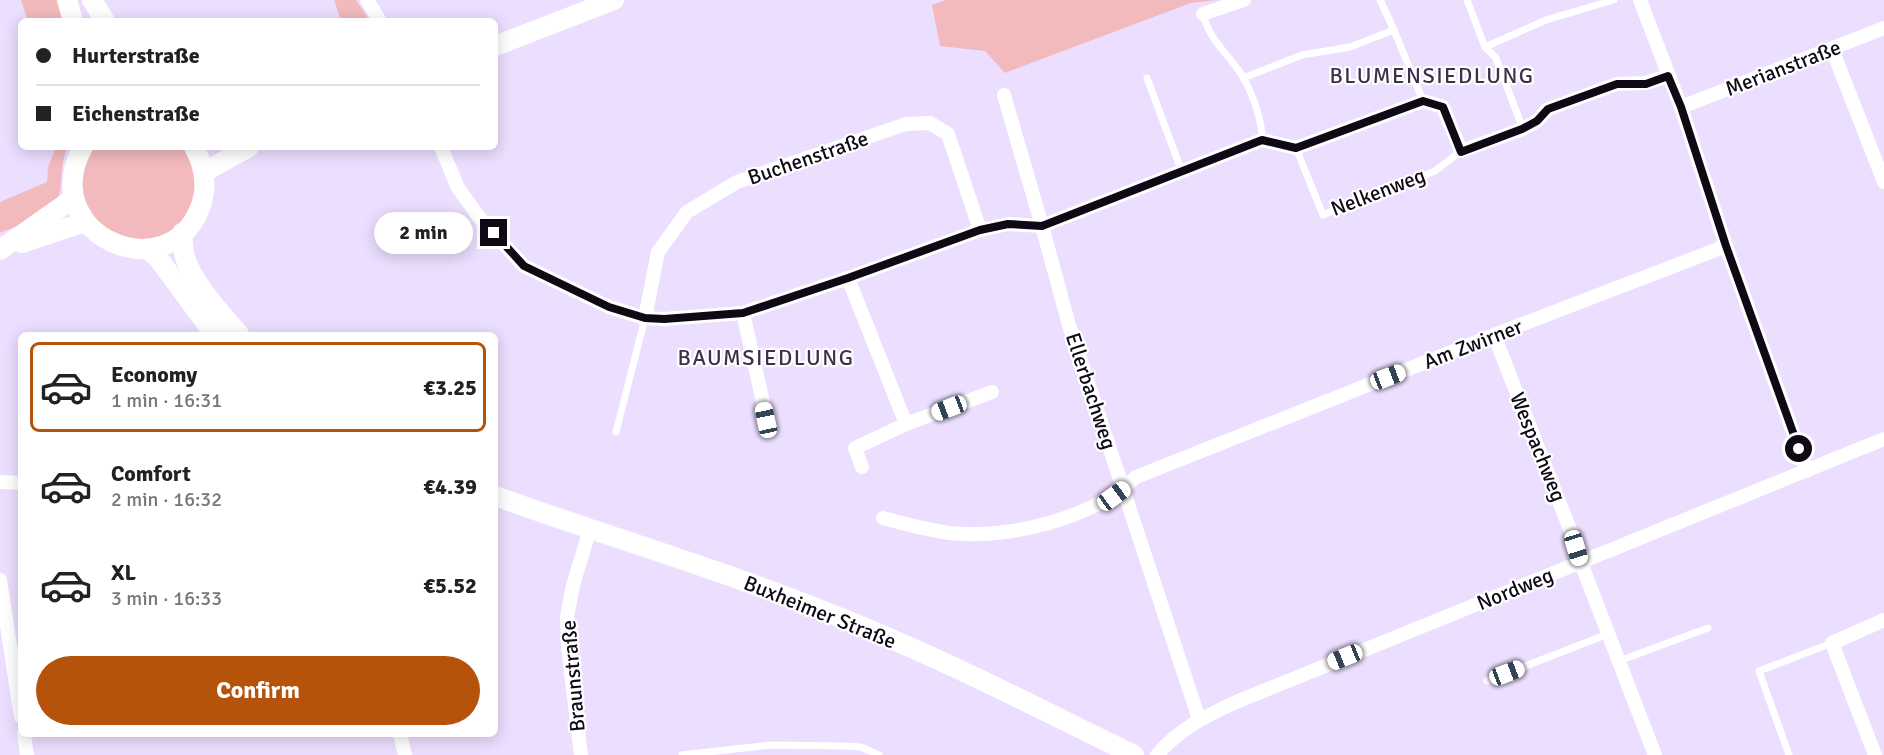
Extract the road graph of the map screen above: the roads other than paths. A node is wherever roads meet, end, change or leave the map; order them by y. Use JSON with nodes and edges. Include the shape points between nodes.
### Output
{"nodes":[{"id":1,"x":67,"y":0,"type":"edge"},
{"id":2,"x":90,"y":0,"type":"edge"},
{"id":3,"x":367,"y":0,"type":"edge"},
{"id":4,"x":614,"y":0,"type":"edge"},
{"id":5,"x":1244,"y":0,"type":"edge"},
{"id":6,"x":1380,"y":0,"type":"edge"},
{"id":7,"x":1467,"y":0,"type":"edge"},
{"id":8,"x":1614,"y":0,"type":"edge"},
{"id":9,"x":1640,"y":0,"type":"edge"},
{"id":10,"x":1203,"y":14,"type":"joint"},
{"id":11,"x":73,"y":18,"type":"edge"},
{"id":12,"x":93,"y":18,"type":"edge"},
{"id":13,"x":103,"y":18,"type":"edge"},
{"id":14,"x":378,"y":18,"type":"edge"},
{"id":15,"x":1884,"y":28,"type":"edge"},
{"id":16,"x":1394,"y":30,"type":"junction"},
{"id":17,"x":498,"y":45,"type":"edge"},
{"id":18,"x":1485,"y":47,"type":"junction"},
{"id":19,"x":1832,"y":50,"type":"junction"},
{"id":20,"x":1668,"y":76,"type":"junction"},
{"id":21,"x":1147,"y":78,"type":"dead end"},
{"id":22,"x":1243,"y":78,"type":"junction"},
{"id":23,"x":1004,"y":95,"type":"dead end"},
{"id":24,"x":1423,"y":101,"type":"junction"},
{"id":25,"x":1681,"y":107,"type":"junction"},
{"id":26,"x":1522,"y":129,"type":"junction"},
{"id":27,"x":1262,"y":140,"type":"junction"},
{"id":28,"x":1296,"y":148,"type":"junction"},
{"id":29,"x":82,"y":150,"type":"edge"},
{"id":30,"x":195,"y":150,"type":"edge"},
{"id":31,"x":244,"y":150,"type":"edge"},
{"id":32,"x":442,"y":150,"type":"edge"},
{"id":33,"x":1461,"y":152,"type":"junction"},
{"id":34,"x":204,"y":172,"type":"junction"},
{"id":35,"x":1182,"y":172,"type":"junction"},
{"id":36,"x":1884,"y":182,"type":"edge"},
{"id":37,"x":74,"y":198,"type":"junction"},
{"id":38,"x":85,"y":222,"type":"junction"},
{"id":39,"x":1042,"y":226,"type":"junction"},
{"id":40,"x":980,"y":230,"type":"junction"},
{"id":41,"x":182,"y":233,"type":"junction"},
{"id":42,"x":1726,"y":246,"type":"junction"},
{"id":43,"x":147,"y":249,"type":"junction"},
{"id":44,"x":0,"y":250,"type":"edge"},
{"id":45,"x":848,"y":278,"type":"junction"},
{"id":46,"x":743,"y":313,"type":"junction"},
{"id":47,"x":645,"y":318,"type":"junction"},
{"id":48,"x":213,"y":332,"type":"edge"},
{"id":49,"x":237,"y":332,"type":"edge"},
{"id":50,"x":1494,"y":335,"type":"junction"},
{"id":51,"x":992,"y":392,"type":"dead end"},
{"id":52,"x":766,"y":420,"type":"dead end"},
{"id":53,"x":906,"y":424,"type":"junction"},
{"id":54,"x":616,"y":432,"type":"dead end"},
{"id":55,"x":1884,"y":440,"type":"edge"},
{"id":56,"x":862,"y":467,"type":"dead end"},
{"id":57,"x":1807,"y":471,"type":"junction"},
{"id":58,"x":0,"y":482,"type":"edge"},
{"id":59,"x":18,"y":483,"type":"edge"},
{"id":60,"x":1124,"y":489,"type":"junction"},
{"id":61,"x":498,"y":497,"type":"edge"},
{"id":62,"x":883,"y":518,"type":"dead end"},
{"id":63,"x":590,"y":529,"type":"junction"},
{"id":64,"x":1581,"y":563,"type":"junction"},
{"id":65,"x":0,"y":580,"type":"edge"},
{"id":66,"x":1884,"y":620,"type":"edge"},
{"id":67,"x":1708,"y":628,"type":"dead end"},
{"id":68,"x":1608,"y":634,"type":"junction"},
{"id":69,"x":1832,"y":642,"type":"junction"},
{"id":70,"x":1619,"y":661,"type":"junction"},
{"id":71,"x":1487,"y":681,"type":"dead end"},
{"id":72,"x":18,"y":697,"type":"edge"},
{"id":73,"x":1199,"y":719,"type":"junction"},
{"id":74,"x":24,"y":737,"type":"edge"},
{"id":75,"x":401,"y":737,"type":"edge"},
{"id":76,"x":27,"y":755,"type":"edge"},
{"id":77,"x":405,"y":755,"type":"edge"},
{"id":78,"x":581,"y":755,"type":"edge"},
{"id":79,"x":682,"y":755,"type":"edge"},
{"id":80,"x":879,"y":755,"type":"edge"},
{"id":81,"x":1134,"y":755,"type":"edge"},
{"id":82,"x":1157,"y":755,"type":"edge"},
{"id":83,"x":1655,"y":755,"type":"edge"},
{"id":84,"x":1789,"y":755,"type":"edge"},
{"id":85,"x":1875,"y":755,"type":"edge"}],
"edges":[{"from":1,"to":11,"type":"main road"},
{"from":2,"to":12,"type":"main road"},
{"from":2,"to":13,"type":"main road"},
{"from":3,"to":14,"type":"street"},
{"from":4,"to":17,"type":"main road"},
{"from":5,"to":10,"type":"street"},
{"from":6,"to":16,"type":"lane"},
{"from":7,"to":18,"type":"lane"},
{"from":8,"to":18,"type":"lane","via":[[1546,20]]},
{"from":9,"to":20,"type":"street"},
{"from":10,"to":22,"type":"lane","via":[[1207,30]]},
{"from":15,"to":19,"type":"street","name":"Merianstraße"},
{"from":16,"to":22,"type":"lane","via":[[1350,47],[1302,55]]},
{"from":16,"to":24,"type":"lane"},
{"from":18,"to":26,"type":"lane","via":[[1496,57]]},
{"from":19,"to":25,"type":"street","name":"Merianstraße"},
{"from":19,"to":36,"type":"street"},
{"from":20,"to":25,"type":"street"},
{"from":20,"to":26,"type":"street","via":[[1646,84],[1617,84],[1548,109]]},
{"from":21,"to":35,"type":"lane"},
{"from":22,"to":27,"type":"lane","via":[[1263,128]]},
{"from":23,"to":39,"type":"street","name":"Ellerbachweg"},
{"from":24,"to":28,"type":"street"},
{"from":24,"to":33,"type":"street","via":[[1443,107]]},
{"from":25,"to":42,"type":"street"},
{"from":26,"to":33,"type":"street"},
{"from":27,"to":28,"type":"street"},
{"from":27,"to":35,"type":"street"},
{"from":28,"to":33,"type":"lane","name":"Nelkenweg","via":[[1323,215],[1436,171]]},
{"from":29,"to":37,"type":"main road","via":[[74,171]]},
{"from":30,"to":34,"type":"main road"},
{"from":31,"to":34,"type":"main road"},
{"from":32,"to":47,"type":"street","via":[[458,188],[524,266],[609,307]]},
{"from":34,"to":41,"type":"main road","via":[[198,212]]},
{"from":35,"to":39,"type":"street"},
{"from":37,"to":38,"type":"main road"},
{"from":37,"to":44,"type":"main road"},
{"from":38,"to":43,"type":"main road","via":[[119,246]]},
{"from":38,"to":44,"type":"main road"},
{"from":39,"to":40,"type":"street","via":[[1008,224]]},
{"from":39,"to":60,"type":"street","name":"Ellerbachweg","via":[[1069,325]]},
{"from":40,"to":45,"type":"street"},
{"from":40,"to":47,"type":"street","name":"Buchenstraße","via":[[948,134],[930,123],[906,124],[737,182],[687,212],[658,252]]},
{"from":41,"to":43,"type":"main road"},
{"from":41,"to":49,"type":"main road","via":[[184,256],[190,269]]},
{"from":42,"to":50,"type":"street","name":"Am Zwirner"},
{"from":42,"to":57,"type":"street"},
{"from":43,"to":48,"type":"main road","via":[[158,258]]},
{"from":45,"to":46,"type":"street"},
{"from":45,"to":53,"type":"street"},
{"from":46,"to":47,"type":"street"},
{"from":46,"to":52,"type":"street"},
{"from":47,"to":54,"type":"lane"},
{"from":50,"to":60,"type":"street","name":"Am Zwirner","via":[[1136,477]]},
{"from":50,"to":64,"type":"street","name":"Wespachweg"},
{"from":51,"to":53,"type":"street"},
{"from":53,"to":56,"type":"street","via":[[855,448]]},
{"from":55,"to":57,"type":"street","name":"Nordweg"},
{"from":57,"to":64,"type":"street","name":"Nordweg"},
{"from":58,"to":59,"type":"street"},
{"from":60,"to":62,"type":"street","name":"Am Zwirner","via":[[1088,508],[1014,531],[951,533]]},
{"from":60,"to":73,"type":"street","name":"Ellerbachweg"},
{"from":61,"to":63,"type":"main road","name":"Buxheimer Straße"},
{"from":63,"to":78,"type":"street","name":"Braunstraße","via":[[567,617]]},
{"from":63,"to":81,"type":"main road","name":"Buxheimer Straße","via":[[863,627]]},
{"from":64,"to":68,"type":"street","name":"Wespachweg"},
{"from":64,"to":73,"type":"street","name":"Nordweg"},
{"from":65,"to":72,"type":"street"},
{"from":66,"to":69,"type":"street"},
{"from":67,"to":70,"type":"lane"},
{"from":68,"to":70,"type":"street","name":"Wespachweg"},
{"from":68,"to":71,"type":"lane"},
{"from":69,"to":84,"type":"lane","via":[[1759,671]]},
{"from":69,"to":85,"type":"street"},
{"from":70,"to":83,"type":"street","name":"Wespachweg"},
{"from":73,"to":82,"type":"street","name":"Nordweg"},
{"from":74,"to":76,"type":"street"},
{"from":75,"to":77,"type":"street"},
{"from":79,"to":80,"type":"lane","via":[[771,744],[861,747]]}]}
